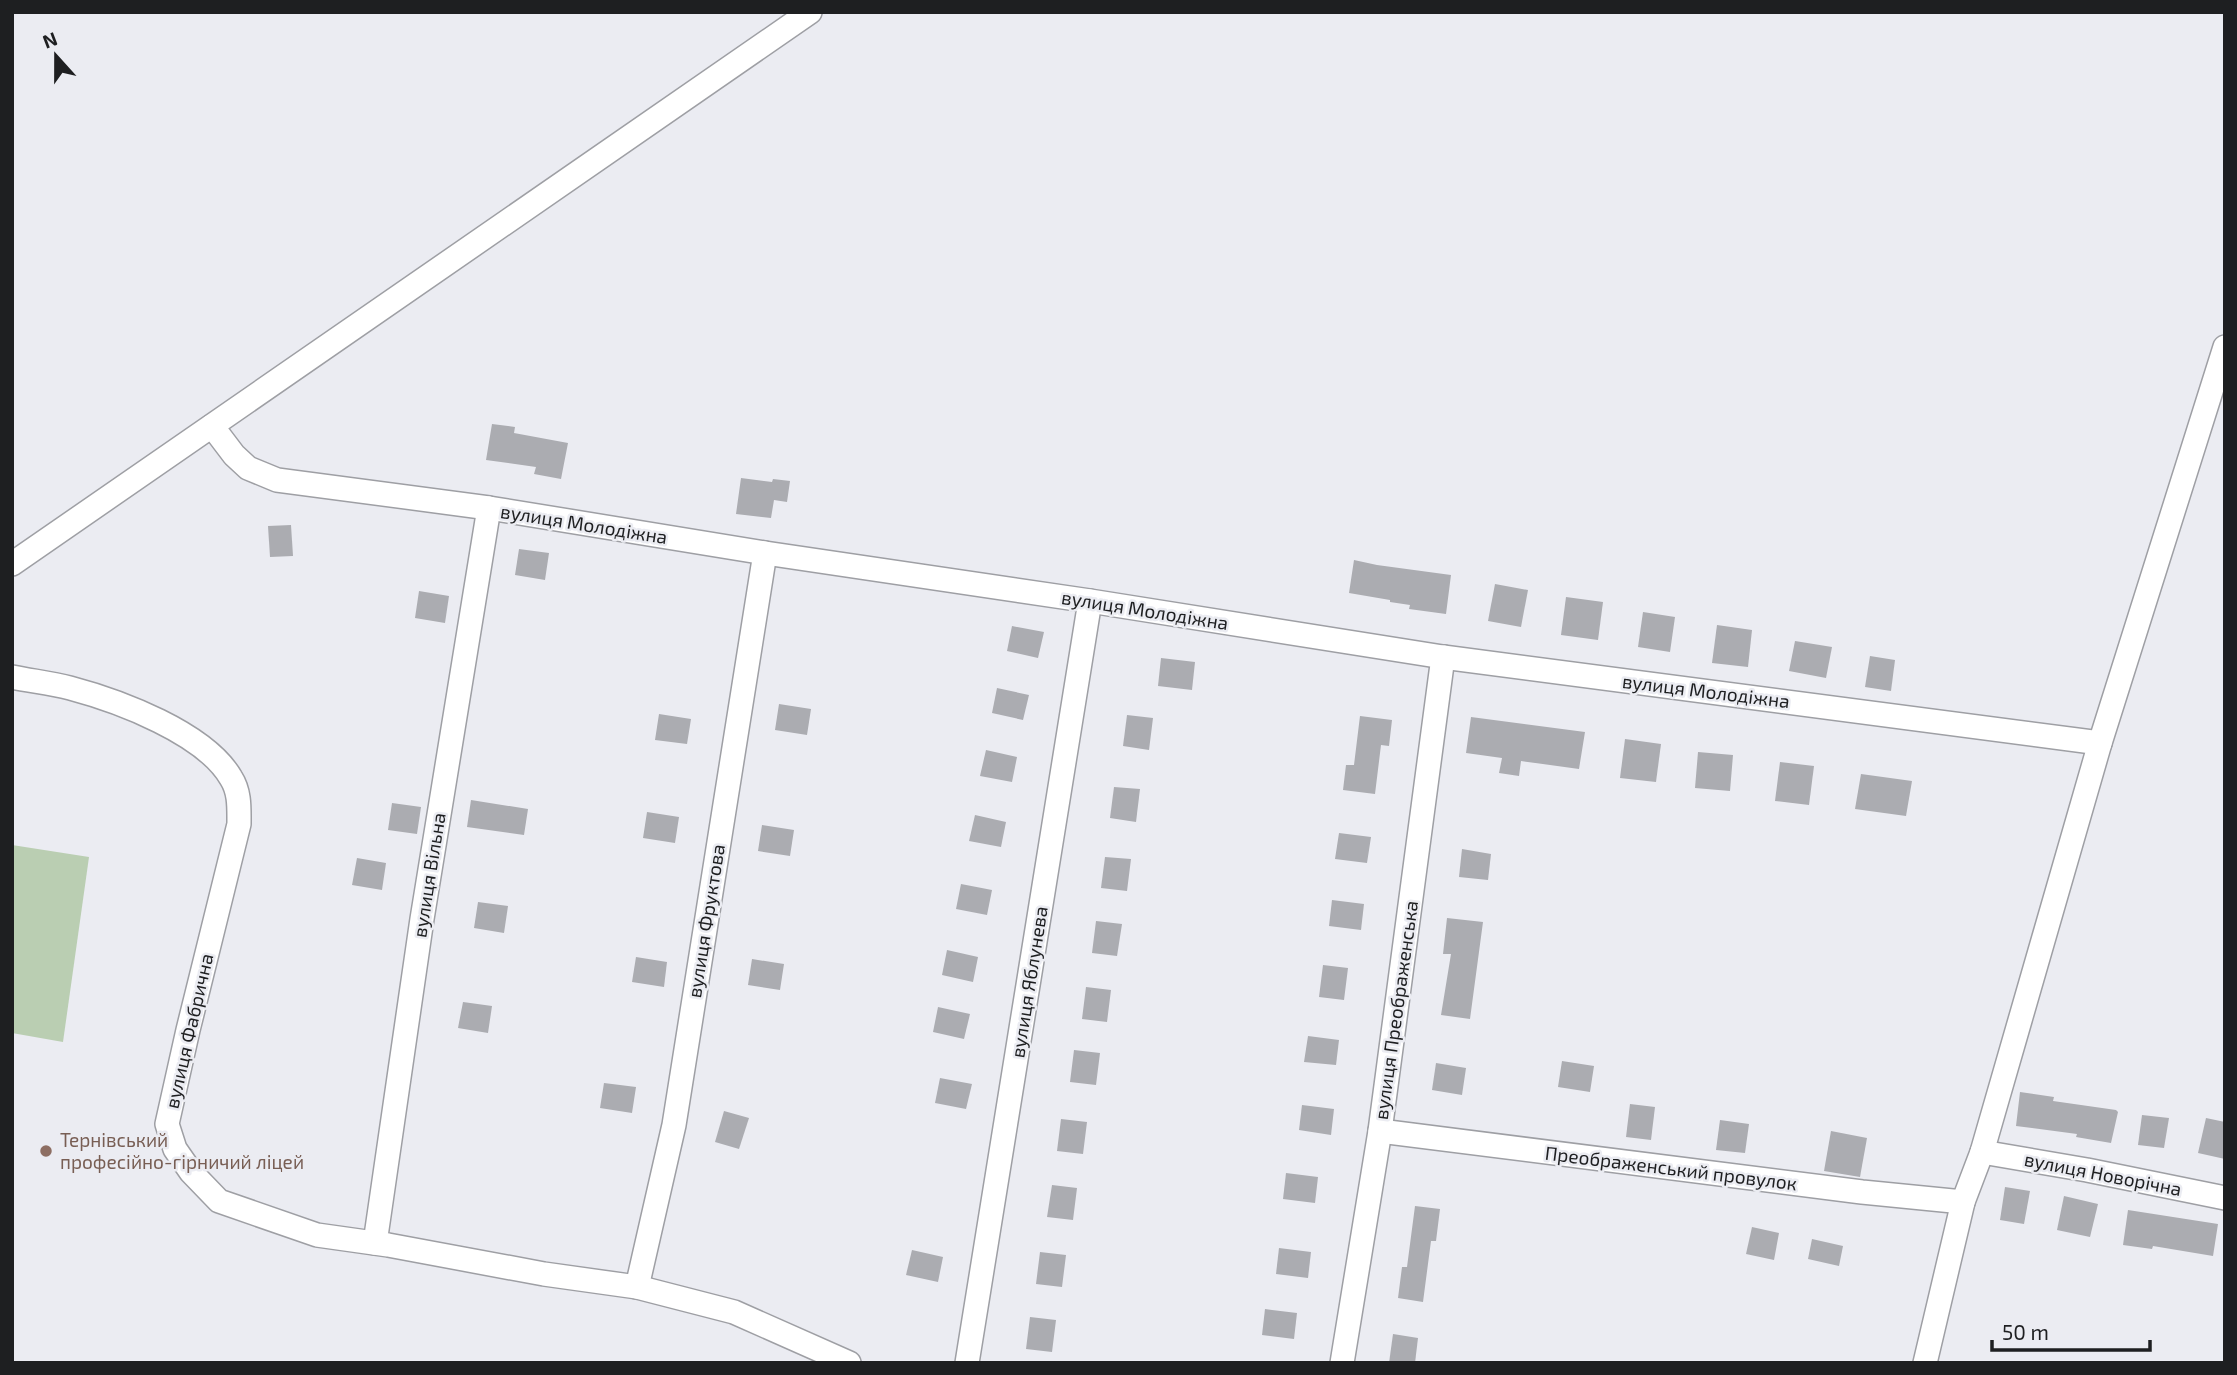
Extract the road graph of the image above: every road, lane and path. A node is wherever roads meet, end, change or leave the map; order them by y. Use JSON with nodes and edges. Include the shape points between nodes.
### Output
{"nodes":[{"id":1,"x":810,"y":12,"type":"edge"},
{"id":2,"x":2225,"y":347,"type":"edge"},
{"id":3,"x":212,"y":426,"type":"junction"},
{"id":4,"x":489,"y":508,"type":"junction"},
{"id":5,"x":765,"y":553,"type":"junction"},
{"id":6,"x":12,"y":564,"type":"edge"},
{"id":7,"x":1090,"y":601,"type":"junction"},
{"id":8,"x":1443,"y":657,"type":"junction"},
{"id":9,"x":12,"y":677,"type":"edge"},
{"id":10,"x":2100,"y":743,"type":"junction"},
{"id":11,"x":1380,"y":1131,"type":"junction"},
{"id":12,"x":1982,"y":1152,"type":"junction"},
{"id":13,"x":2225,"y":1198,"type":"edge"},
{"id":14,"x":1963,"y":1202,"type":"junction"},
{"id":15,"x":375,"y":1242,"type":"junction"},
{"id":16,"x":637,"y":1287,"type":"junction"},
{"id":17,"x":849,"y":1363,"type":"edge"},
{"id":18,"x":967,"y":1363,"type":"edge"},
{"id":19,"x":1342,"y":1363,"type":"edge"},
{"id":20,"x":1925,"y":1363,"type":"edge"}],
"edges":[{"from":1,"to":3,"type":"street"},
{"from":2,"to":10,"type":"street"},
{"from":3,"to":4,"type":"street","name":"вулиця Молодіжна","via":[[248,468],[276,480]]},
{"from":3,"to":6,"type":"street"},
{"from":4,"to":5,"type":"street","name":"вулиця Молодіжна"},
{"from":4,"to":15,"type":"street","name":"вулиця Вільна"},
{"from":5,"to":7,"type":"street","name":"вулиця Молодіжна"},
{"from":5,"to":16,"type":"street","name":"вулиця Фруктова","via":[[674,1125]]},
{"from":7,"to":8,"type":"street","name":"вулиця Молодіжна"},
{"from":7,"to":18,"type":"street","name":"вулиця Яблунева"},
{"from":8,"to":10,"type":"street","name":"вулиця Молодіжна"},
{"from":8,"to":11,"type":"street","name":"вулиця Преображенська"},
{"from":9,"to":15,"type":"street","name":"вулиця Фабрична","via":[[69,687],[130,708],[202,747],[232,779],[239,800],[239,824],[167,1124],[183,1161],[219,1201],[317,1235]]},
{"from":10,"to":12,"type":"street"},
{"from":11,"to":14,"type":"street","name":"Преображенський провулок"},
{"from":11,"to":19,"type":"street","name":"вулиця Преображенська"},
{"from":12,"to":13,"type":"street","name":"вулиця Новорічна"},
{"from":12,"to":14,"type":"street"},
{"from":14,"to":20,"type":"street"},
{"from":15,"to":16,"type":"street","name":"вулиця Фабрична"},
{"from":16,"to":17,"type":"street","name":"вулиця Фабрична","via":[[734,1312]]}]}
